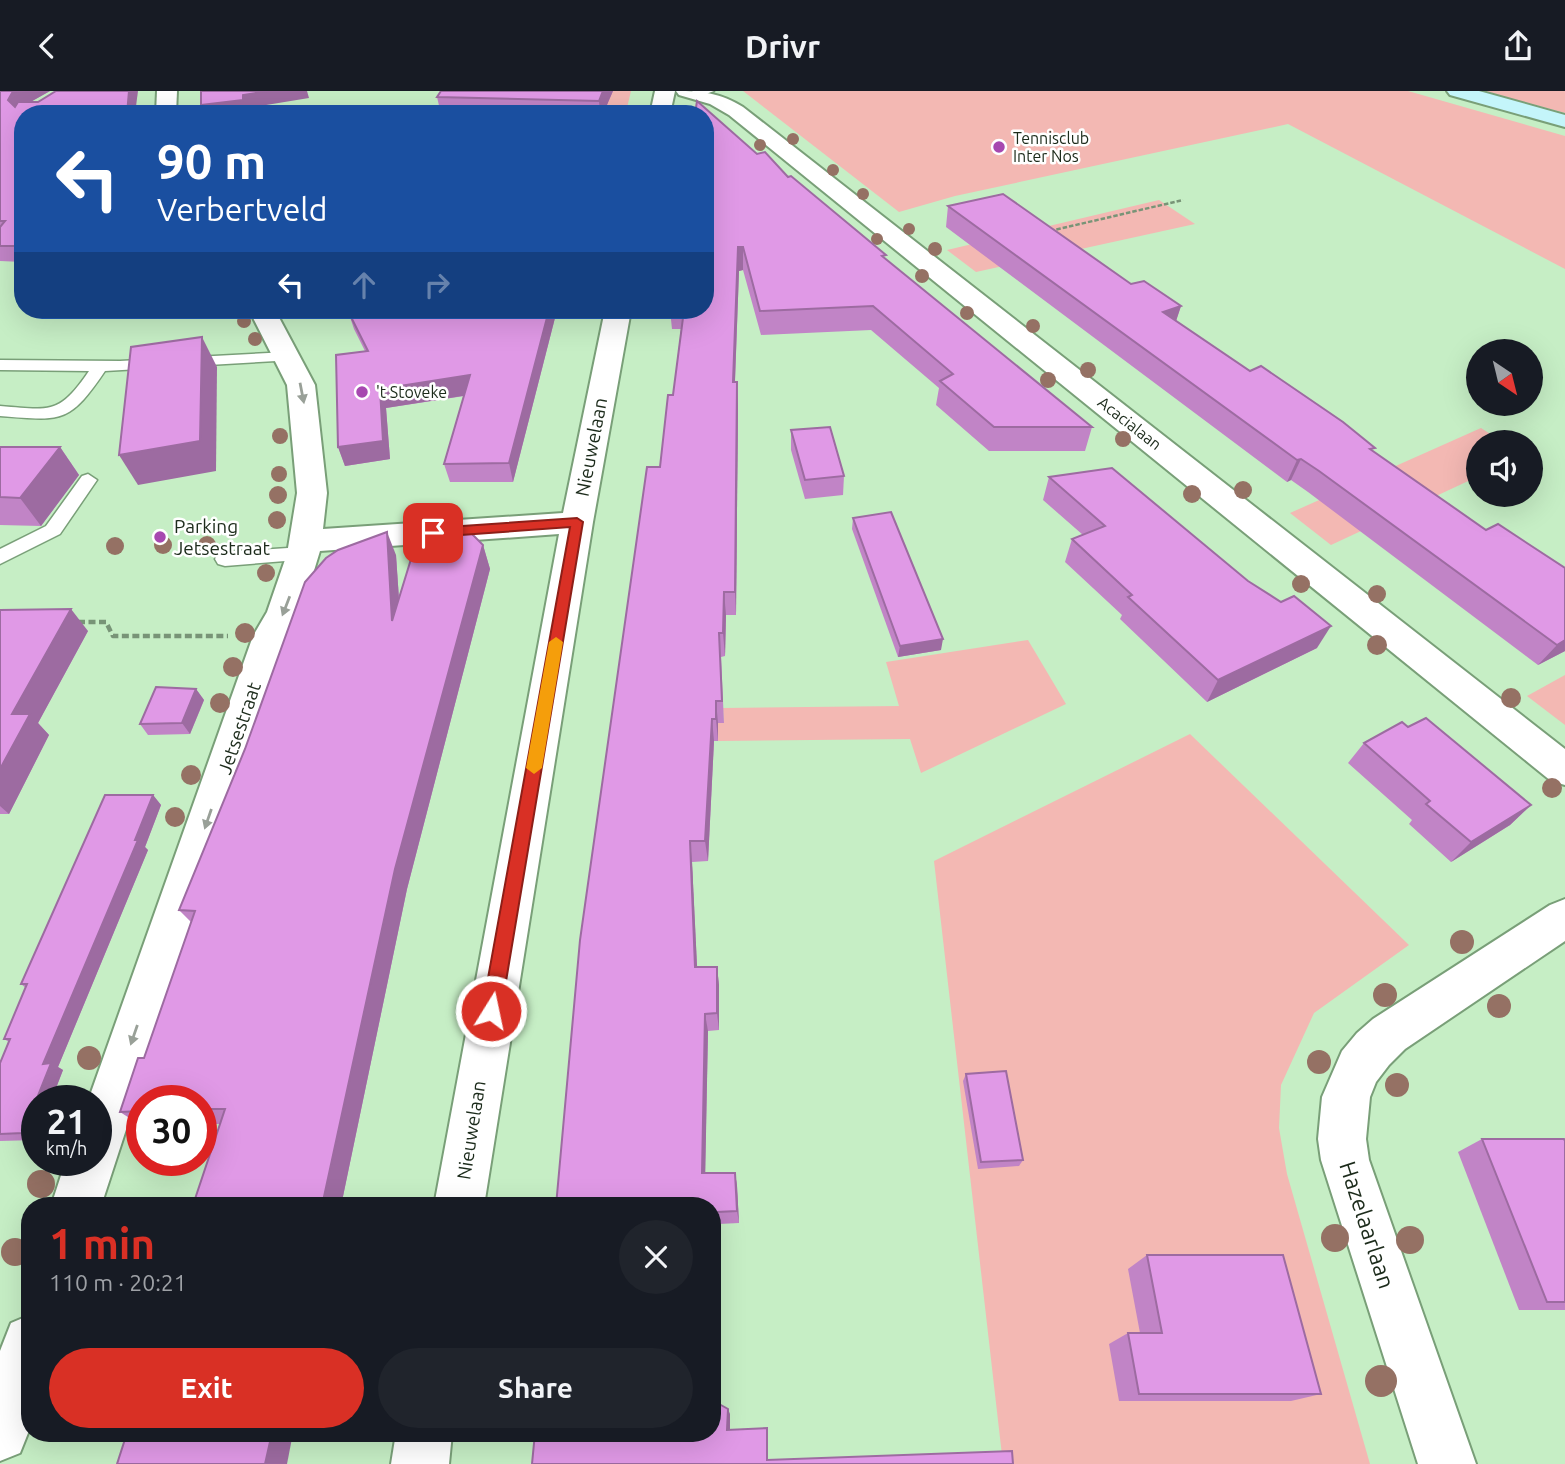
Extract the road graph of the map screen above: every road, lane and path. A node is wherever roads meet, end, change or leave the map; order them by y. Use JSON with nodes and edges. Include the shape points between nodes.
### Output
{"nodes":[{"id":1,"x":1457,"y":91,"type":"edge"},
{"id":2,"x":696,"y":92,"type":"edge"},
{"id":3,"x":1565,"y":121,"type":"edge"},
{"id":4,"x":1183,"y":200,"type":"dead end"},
{"id":5,"x":1050,"y":231,"type":"edge"},
{"id":6,"x":267,"y":319,"type":"edge"},
{"id":7,"x":616,"y":319,"type":"edge"},
{"id":8,"x":288,"y":357,"type":"junction"},
{"id":9,"x":0,"y":365,"type":"edge"},
{"id":10,"x":100,"y":366,"type":"junction"},
{"id":11,"x":0,"y":411,"type":"edge"},
{"id":12,"x":88,"y":480,"type":"dead end"},
{"id":13,"x":577,"y":522,"type":"junction"},
{"id":14,"x":304,"y":547,"type":"junction"},
{"id":15,"x":0,"y":557,"type":"edge"},
{"id":16,"x":225,"y":559,"type":"dead end"},
{"id":17,"x":66,"y":622,"type":"edge"},
{"id":18,"x":232,"y":636,"type":"dead end"},
{"id":19,"x":1565,"y":770,"type":"edge"},
{"id":20,"x":1565,"y":918,"type":"edge"},
{"id":21,"x":112,"y":1099,"type":"edge"},
{"id":22,"x":86,"y":1176,"type":"edge"},
{"id":23,"x":79,"y":1197,"type":"edge"},
{"id":24,"x":461,"y":1197,"type":"edge"},
{"id":25,"x":21,"y":1369,"type":"edge"},
{"id":26,"x":0,"y":1433,"type":"edge"},
{"id":27,"x":423,"y":1442,"type":"edge"},
{"id":28,"x":420,"y":1464,"type":"edge"},
{"id":29,"x":1447,"y":1464,"type":"edge"}],
"edges":[{"from":1,"to":3,"type":"main road"},
{"from":2,"to":19,"type":"street","name":"Acacialaan","via":[[736,111]]},
{"from":4,"to":5,"type":"path"},
{"from":6,"to":8,"type":"street","name":"Jetsestraat"},
{"from":7,"to":13,"type":"street","name":"Nieuwelaan"},
{"from":8,"to":10,"type":"lane"},
{"from":8,"to":14,"type":"street","name":"Jetsestraat","one_way":true,"via":[[302,385],[312,492]]},
{"from":9,"to":10,"type":"lane"},
{"from":10,"to":11,"type":"lane","via":[[64,409]]},
{"from":12,"to":15,"type":"lane","via":[[53,530]]},
{"from":13,"to":14,"type":"street"},
{"from":13,"to":24,"type":"street","name":"Nieuwelaan"},
{"from":14,"to":16,"type":"lane"},
{"from":14,"to":21,"type":"street","name":"Jetsestraat","one_way":true},
{"from":17,"to":18,"type":"path","via":[[106,622],[113,636]]},
{"from":20,"to":29,"type":"street","name":"Hazelaarlaan","via":[[1389,1034],[1358,1067],[1346,1097],[1345,1160]]},
{"from":22,"to":23,"type":"street"},
{"from":25,"to":26,"type":"street"},
{"from":27,"to":28,"type":"street"}]}
